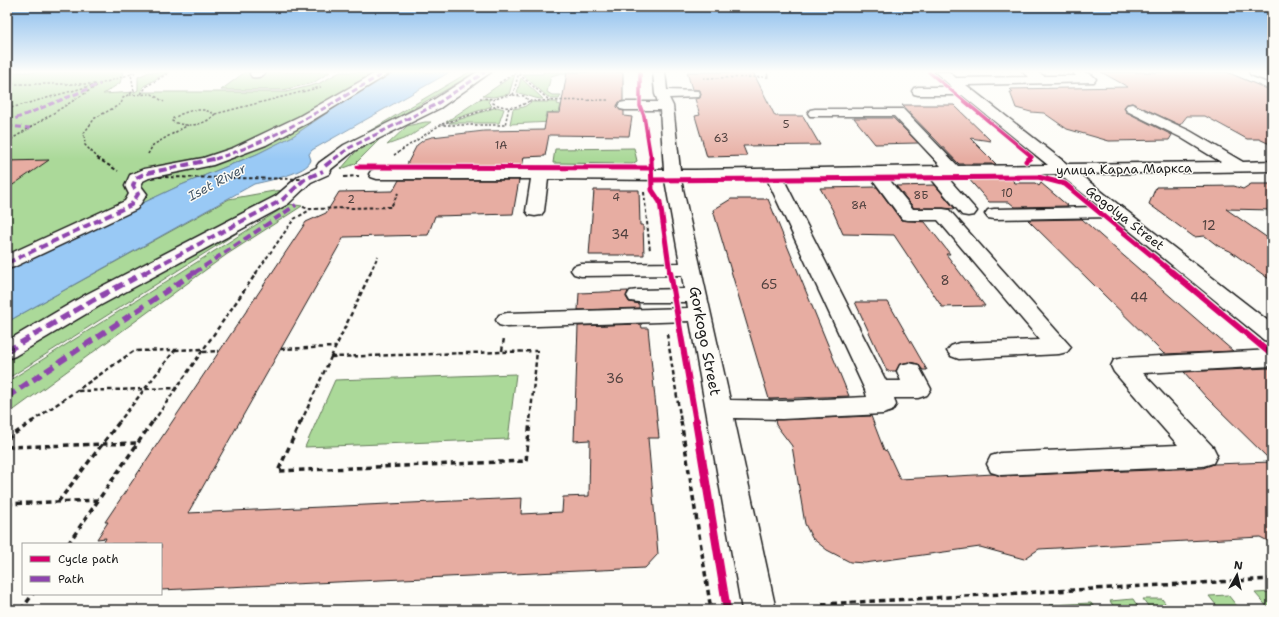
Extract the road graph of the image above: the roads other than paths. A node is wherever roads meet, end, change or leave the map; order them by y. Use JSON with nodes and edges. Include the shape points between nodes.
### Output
{"nodes":[{"id":1,"x":663,"y":100,"type":"edge"},
{"id":2,"x":336,"y":101,"type":"edge"},
{"id":3,"x":443,"y":101,"type":"edge"},
{"id":4,"x":658,"y":101,"type":"edge"},
{"id":5,"x":977,"y":101,"type":"edge"},
{"id":6,"x":625,"y":106,"type":"dead end"},
{"id":7,"x":1132,"y":108,"type":"dead end"},
{"id":8,"x":815,"y":113,"type":"dead end"},
{"id":9,"x":740,"y":156,"type":"dead end"},
{"id":10,"x":1272,"y":166,"type":"edge"},
{"id":11,"x":1241,"y":167,"type":"junction"},
{"id":12,"x":1065,"y":170,"type":"junction"},
{"id":13,"x":954,"y":171,"type":"junction"},
{"id":14,"x":876,"y":172,"type":"junction"},
{"id":15,"x":934,"y":172,"type":"junction"},
{"id":16,"x":377,"y":174,"type":"dead end"},
{"id":17,"x":672,"y":174,"type":"junction"},
{"id":18,"x":747,"y":174,"type":"junction"},
{"id":19,"x":773,"y":174,"type":"junction"},
{"id":20,"x":540,"y":178,"type":"junction"},
{"id":21,"x":401,"y":187,"type":"road end"},
{"id":22,"x":535,"y":211,"type":"dead end"},
{"id":23,"x":968,"y":211,"type":"dead end"},
{"id":24,"x":1117,"y":212,"type":"junction"},
{"id":25,"x":994,"y":214,"type":"dead end"},
{"id":26,"x":7,"y":263,"type":"edge"},
{"id":27,"x":691,"y":269,"type":"junction"},
{"id":28,"x":581,"y":270,"type":"dead end"},
{"id":29,"x":639,"y":300,"type":"dead end"},
{"id":30,"x":698,"y":304,"type":"junction"},
{"id":31,"x":507,"y":320,"type":"dead end"},
{"id":32,"x":1272,"y":335,"type":"edge"},
{"id":33,"x":7,"y":351,"type":"edge"},
{"id":34,"x":959,"y":351,"type":"dead end"},
{"id":35,"x":1272,"y":358,"type":"edge"},
{"id":36,"x":909,"y":370,"type":"dead end"},
{"id":37,"x":878,"y":390,"type":"junction"},
{"id":38,"x":719,"y":409,"type":"junction"},
{"id":39,"x":1001,"y":464,"type":"dead end"},
{"id":40,"x":759,"y":610,"type":"edge"}],
"edges":[{"from":1,"to":17,"type":"street","name":"Gorkogo Street"},
{"from":2,"to":26,"type":"street","via":[[259,142],[215,159],[144,174],[136,178],[133,186],[138,194],[131,205]]},
{"from":3,"to":33,"type":"street","via":[[349,148],[282,200],[93,300]]},
{"from":4,"to":6,"type":"street"},
{"from":5,"to":12,"type":"street","name":"Gogolya Street"},
{"from":7,"to":11,"type":"street","via":[[1185,134]]},
{"from":8,"to":13,"type":"street","via":[[898,112]]},
{"from":9,"to":18,"type":"street"},
{"from":10,"to":11,"type":"street","name":"улица Карла Маркса"},
{"from":11,"to":12,"type":"street","name":"улица Карла Маркса"},
{"from":12,"to":13,"type":"street","name":"улица Карла Маркса"},
{"from":12,"to":24,"type":"street","name":"Gogolya Street"},
{"from":13,"to":15,"type":"street","name":"улица Карла Маркса"},
{"from":14,"to":15,"type":"street","name":"улица Карла Маркса"},
{"from":14,"to":19,"type":"street","name":"улица Карла Маркса"},
{"from":14,"to":34,"type":"street","via":[[908,215],[943,214],[1059,347]]},
{"from":15,"to":23,"type":"street"},
{"from":16,"to":20,"type":"street","name":"улица Карла Маркса"},
{"from":17,"to":18,"type":"street","name":"улица Карла Маркса"},
{"from":17,"to":20,"type":"street","name":"улица Карла Маркса"},
{"from":17,"to":27,"type":"street","name":"Gorkogo Street"},
{"from":18,"to":19,"type":"street","name":"улица Карла Маркса"},
{"from":19,"to":37,"type":"street"},
{"from":20,"to":21,"type":"street","via":[[528,184]]},
{"from":20,"to":22,"type":"street"},
{"from":24,"to":25,"type":"street"},
{"from":24,"to":32,"type":"street","name":"Gogolya Street"},
{"from":27,"to":28,"type":"street"},
{"from":27,"to":30,"type":"street","name":"Gorkogo Street"},
{"from":29,"to":30,"type":"street"},
{"from":30,"to":31,"type":"street","via":[[664,315]]},
{"from":30,"to":38,"type":"street","name":"Gorkogo Street"},
{"from":35,"to":39,"type":"street","via":[[1123,366],[1203,455]]},
{"from":36,"to":37,"type":"street","via":[[918,389]]},
{"from":37,"to":38,"type":"street","via":[[883,405],[782,410]]},
{"from":38,"to":40,"type":"street","name":"Gorkogo Street"}]}
